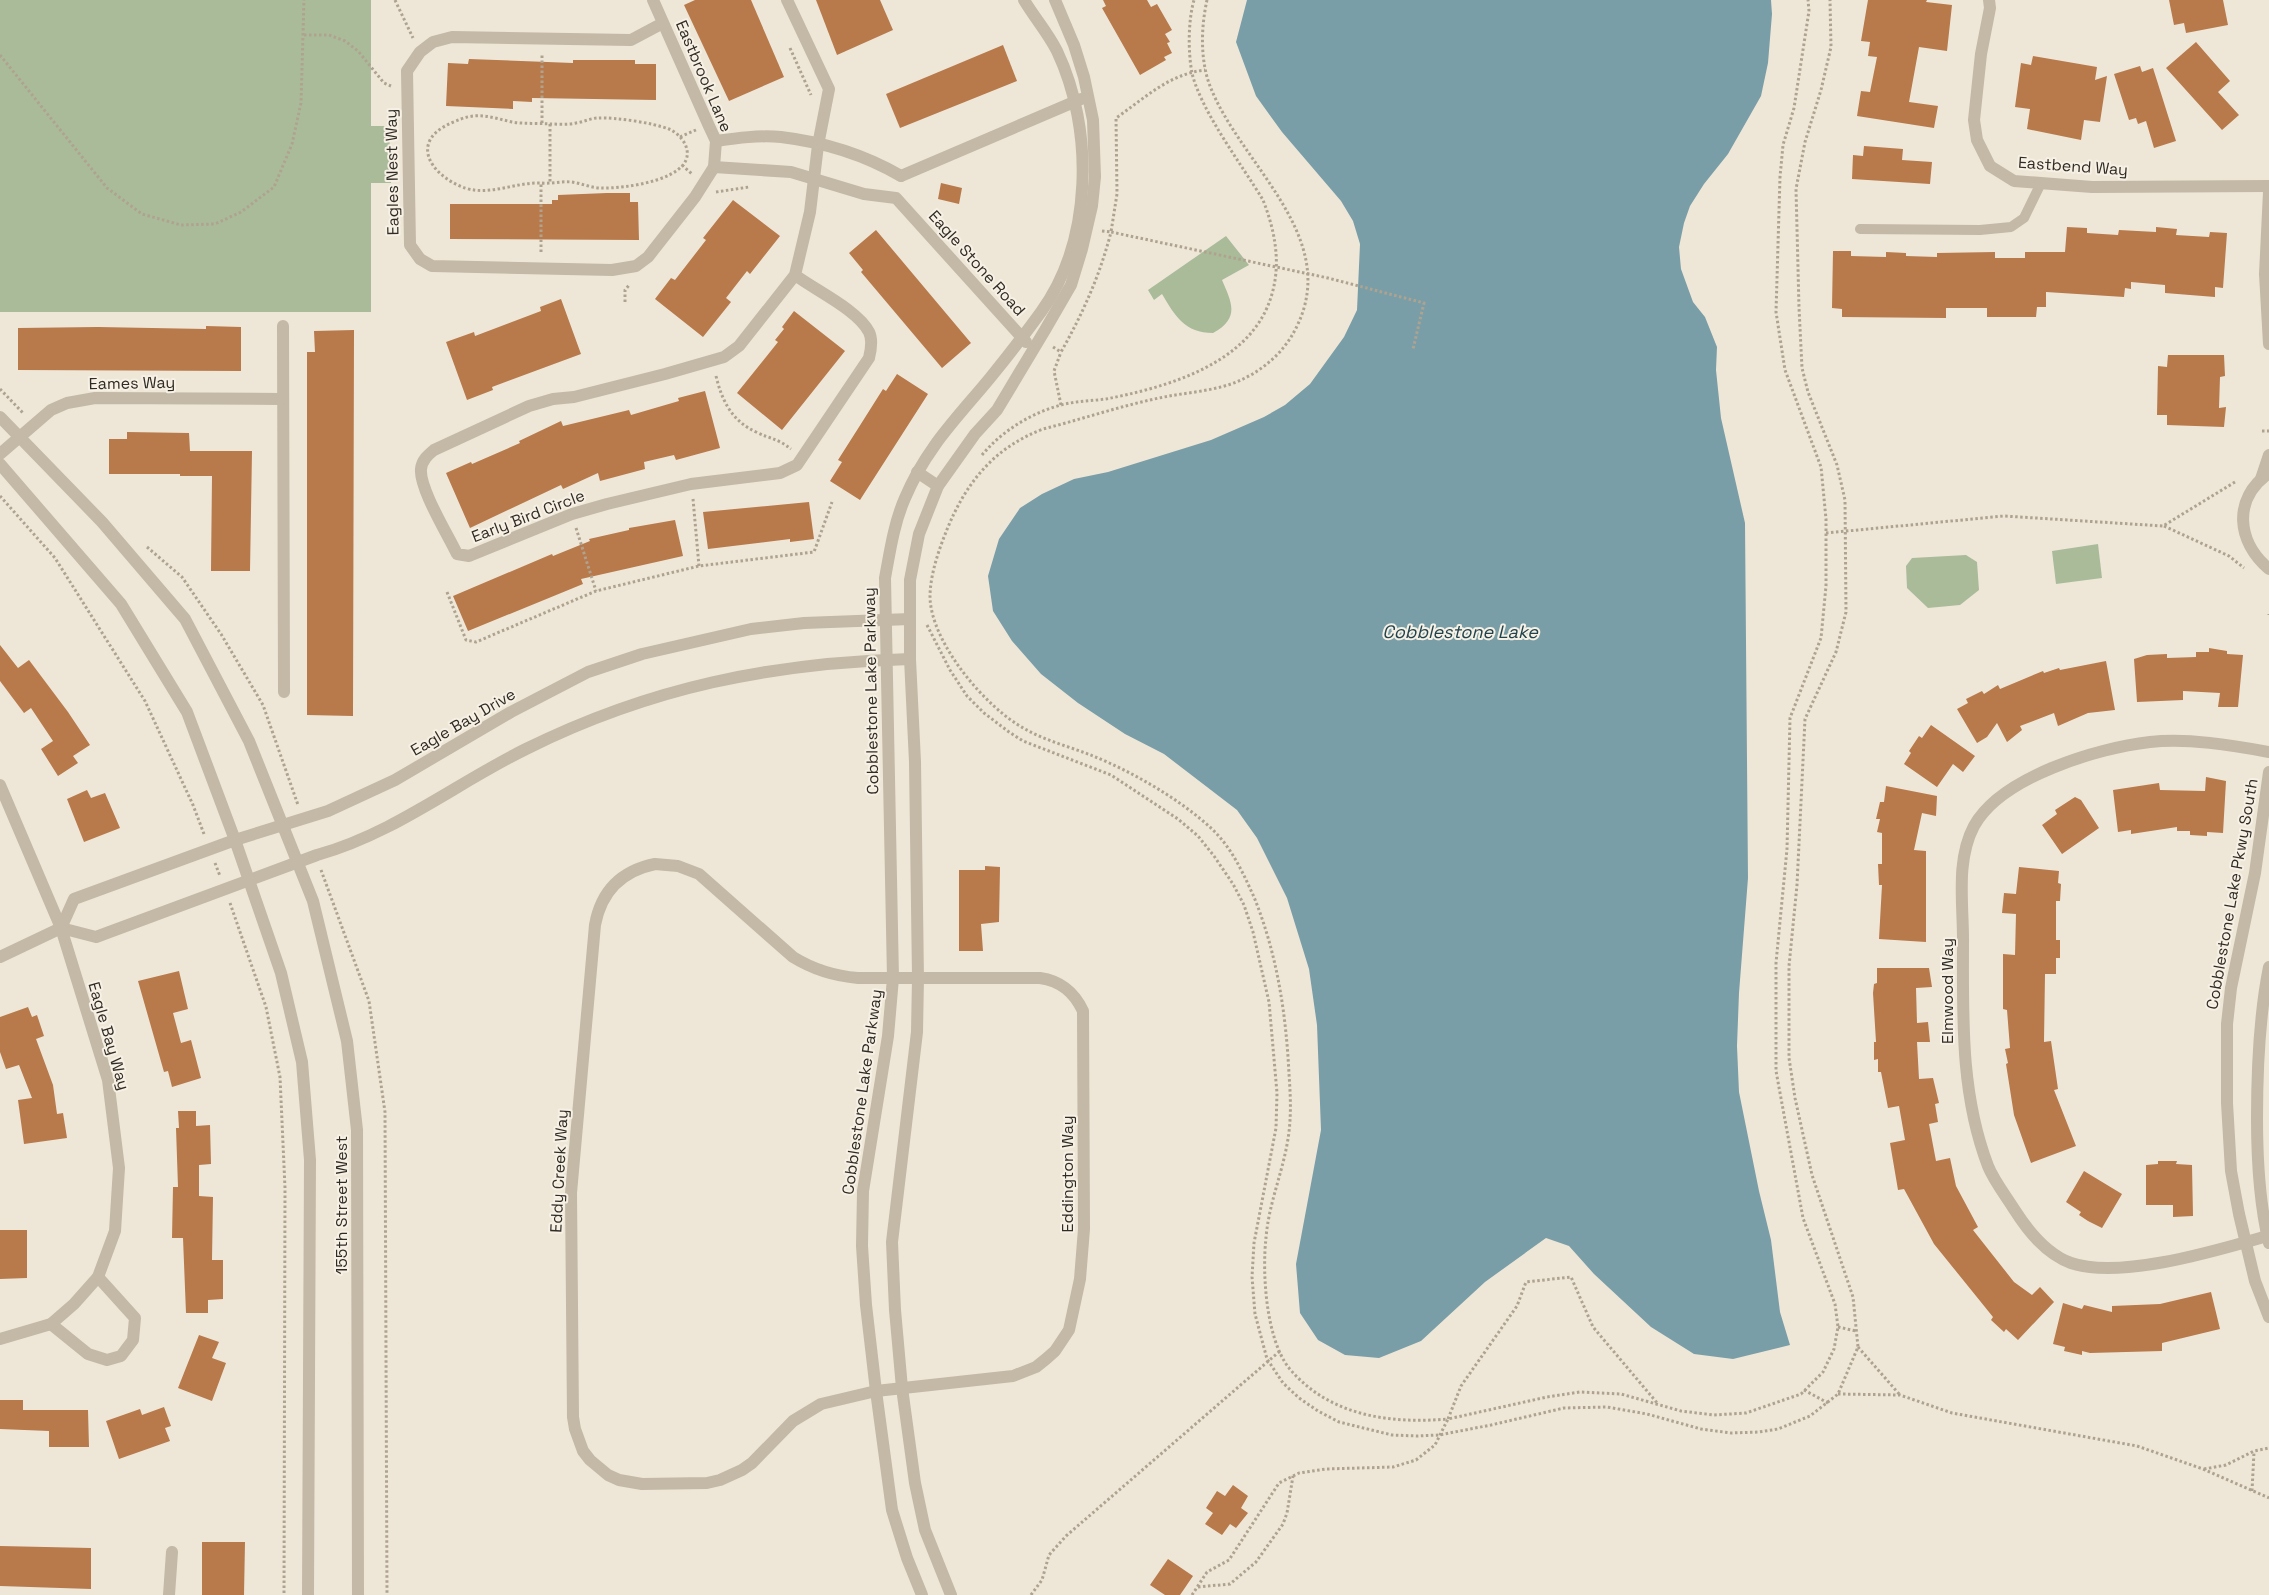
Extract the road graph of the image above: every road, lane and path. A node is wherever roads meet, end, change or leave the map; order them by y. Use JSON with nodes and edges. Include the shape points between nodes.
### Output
{"nodes":[{"id":1,"x":304,"y":0,"type":"edge"},
{"id":2,"x":395,"y":0,"type":"edge"},
{"id":3,"x":652,"y":0,"type":"edge"},
{"id":4,"x":787,"y":0,"type":"edge"},
{"id":5,"x":1024,"y":0,"type":"edge"},
{"id":6,"x":1055,"y":0,"type":"edge"},
{"id":7,"x":1194,"y":0,"type":"edge"},
{"id":8,"x":1207,"y":0,"type":"edge"},
{"id":9,"x":1808,"y":0,"type":"edge"},
{"id":10,"x":1830,"y":0,"type":"edge"},
{"id":11,"x":1989,"y":0,"type":"edge"},
{"id":12,"x":663,"y":23,"type":"junction"},
{"id":13,"x":304,"y":35,"type":"junction"},
{"id":14,"x":413,"y":38,"type":"dead end"},
{"id":15,"x":788,"y":44,"type":"dead end"},
{"id":16,"x":542,"y":48,"type":"dead end"},
{"id":17,"x":0,"y":56,"type":"edge"},
{"id":18,"x":1206,"y":70,"type":"junction"},
{"id":19,"x":1192,"y":72,"type":"junction"},
{"id":20,"x":396,"y":88,"type":"dead end"},
{"id":21,"x":1088,"y":97,"type":"junction"},
{"id":22,"x":1074,"y":102,"type":"junction"},
{"id":23,"x":813,"y":103,"type":"dead end"},
{"id":24,"x":542,"y":123,"type":"junction"},
{"id":25,"x":550,"y":124,"type":"junction"},
{"id":26,"x":709,"y":126,"type":"junction"},
{"id":27,"x":680,"y":137,"type":"junction"},
{"id":28,"x":716,"y":141,"type":"junction"},
{"id":29,"x":818,"y":145,"type":"junction"},
{"id":30,"x":714,"y":167,"type":"junction"},
{"id":31,"x":901,"y":176,"type":"junction"},
{"id":32,"x":814,"y":178,"type":"junction"},
{"id":33,"x":541,"y":183,"type":"junction"},
{"id":34,"x":2041,"y":183,"type":"junction"},
{"id":35,"x":550,"y":184,"type":"junction"},
{"id":36,"x":752,"y":186,"type":"dead end"},
{"id":37,"x":2269,"y":186,"type":"edge"},
{"id":38,"x":714,"y":192,"type":"dead end"},
{"id":39,"x":2269,"y":192,"type":"edge"},
{"id":40,"x":896,"y":198,"type":"junction"},
{"id":41,"x":1095,"y":229,"type":"dead end"},
{"id":42,"x":1860,"y":229,"type":"dead end"},
{"id":43,"x":1111,"y":232,"type":"junction"},
{"id":44,"x":540,"y":268,"type":"junction"},
{"id":45,"x":1277,"y":268,"type":"junction"},
{"id":46,"x":1308,"y":274,"type":"junction"},
{"id":47,"x":795,"y":276,"type":"junction"},
{"id":48,"x":283,"y":326,"type":"dead end"},
{"id":49,"x":1022,"y":337,"type":"junction"},
{"id":50,"x":1048,"y":343,"type":"dead end"},
{"id":51,"x":2269,"y":344,"type":"edge"},
{"id":52,"x":1413,"y":349,"type":"dead end"},
{"id":53,"x":1032,"y":350,"type":"junction"},
{"id":54,"x":1061,"y":352,"type":"junction"},
{"id":55,"x":713,"y":361,"type":"junction"},
{"id":56,"x":282,"y":399,"type":"junction"},
{"id":57,"x":1061,"y":405,"type":"junction"},
{"id":58,"x":0,"y":417,"type":"edge"},
{"id":59,"x":2262,"y":431,"type":"dead end"},
{"id":60,"x":2269,"y":431,"type":"edge"},
{"id":61,"x":20,"y":437,"type":"junction"},
{"id":62,"x":0,"y":454,"type":"edge"},
{"id":63,"x":2269,"y":455,"type":"edge"},
{"id":64,"x":802,"y":459,"type":"junction"},
{"id":65,"x":978,"y":460,"type":"dead end"},
{"id":66,"x":0,"y":464,"type":"edge"},
{"id":67,"x":917,"y":472,"type":"junction"},
{"id":68,"x":2265,"y":476,"type":"edge"},
{"id":69,"x":2235,"y":482,"type":"dead end"},
{"id":70,"x":938,"y":486,"type":"junction"},
{"id":71,"x":0,"y":496,"type":"edge"},
{"id":72,"x":693,"y":496,"type":"dead end"},
{"id":73,"x":832,"y":502,"type":"dead end"},
{"id":74,"x":575,"y":525,"type":"dead end"},
{"id":75,"x":2163,"y":526,"type":"junction"},
{"id":76,"x":1846,"y":531,"type":"junction"},
{"id":77,"x":1826,"y":533,"type":"junction"},
{"id":78,"x":700,"y":566,"type":"junction"},
{"id":79,"x":2245,"y":568,"type":"dead end"},
{"id":80,"x":2269,"y":569,"type":"edge"},
{"id":81,"x":596,"y":591,"type":"junction"},
{"id":82,"x":447,"y":592,"type":"dead end"},
{"id":83,"x":910,"y":619,"type":"junction"},
{"id":84,"x":925,"y":620,"type":"dead end"},
{"id":85,"x":884,"y":621,"type":"junction"},
{"id":86,"x":910,"y":659,"type":"junction"},
{"id":87,"x":886,"y":660,"type":"junction"},
{"id":88,"x":284,"y":692,"type":"dead end"},
{"id":89,"x":2269,"y":752,"type":"edge"},
{"id":90,"x":2269,"y":772,"type":"edge"},
{"id":91,"x":0,"y":785,"type":"edge"},
{"id":92,"x":293,"y":794,"type":"dead end"},
{"id":93,"x":304,"y":819,"type":"junction"},
{"id":94,"x":284,"y":826,"type":"junction"},
{"id":95,"x":235,"y":840,"type":"junction"},
{"id":96,"x":210,"y":849,"type":"junction"},
{"id":97,"x":316,"y":855,"type":"junction"},
{"id":98,"x":297,"y":863,"type":"junction"},
{"id":99,"x":249,"y":881,"type":"junction"},
{"id":100,"x":225,"y":890,"type":"junction"},
{"id":101,"x":61,"y":928,"type":"junction"},
{"id":102,"x":0,"y":956,"type":"edge"},
{"id":103,"x":2269,"y":967,"type":"edge"},
{"id":104,"x":893,"y":978,"type":"junction"},
{"id":105,"x":918,"y":978,"type":"junction"},
{"id":106,"x":2268,"y":1239,"type":"edge"},
{"id":107,"x":2246,"y":1242,"type":"junction"},
{"id":108,"x":98,"y":1277,"type":"junction"},
{"id":109,"x":2269,"y":1316,"type":"edge"},
{"id":110,"x":51,"y":1324,"type":"junction"},
{"id":111,"x":1838,"y":1327,"type":"junction"},
{"id":112,"x":1856,"y":1331,"type":"junction"},
{"id":113,"x":0,"y":1339,"type":"edge"},
{"id":114,"x":1858,"y":1347,"type":"junction"},
{"id":115,"x":1280,"y":1351,"type":"junction"},
{"id":116,"x":1268,"y":1359,"type":"junction"},
{"id":117,"x":902,"y":1388,"type":"junction"},
{"id":118,"x":1804,"y":1390,"type":"junction"},
{"id":119,"x":876,"y":1391,"type":"junction"},
{"id":120,"x":1838,"y":1394,"type":"junction"},
{"id":121,"x":1900,"y":1395,"type":"junction"},
{"id":122,"x":1828,"y":1403,"type":"junction"},
{"id":123,"x":1658,"y":1404,"type":"junction"},
{"id":124,"x":1448,"y":1419,"type":"junction"},
{"id":125,"x":1439,"y":1435,"type":"junction"},
{"id":126,"x":2269,"y":1448,"type":"edge"},
{"id":127,"x":2254,"y":1452,"type":"junction"},
{"id":128,"x":2203,"y":1469,"type":"junction"},
{"id":129,"x":1293,"y":1476,"type":"junction"},
{"id":130,"x":2252,"y":1491,"type":"junction"},
{"id":131,"x":2269,"y":1498,"type":"edge"},
{"id":132,"x":172,"y":1552,"type":"dead end"},
{"id":133,"x":1197,"y":1587,"type":"junction"},
{"id":134,"x":1032,"y":1593,"type":"edge"},
{"id":135,"x":169,"y":1595,"type":"edge"},
{"id":136,"x":284,"y":1595,"type":"edge"},
{"id":137,"x":308,"y":1595,"type":"edge"},
{"id":138,"x":358,"y":1595,"type":"edge"},
{"id":139,"x":387,"y":1595,"type":"edge"},
{"id":140,"x":922,"y":1595,"type":"edge"},
{"id":141,"x":951,"y":1595,"type":"edge"},
{"id":142,"x":1038,"y":1595,"type":"edge"},
{"id":143,"x":1192,"y":1595,"type":"edge"}],
"edges":[{"from":1,"to":13,"type":"path"},
{"from":2,"to":14,"type":"path"},
{"from":3,"to":12,"type":"street","name":"Eastbrook Lane"},
{"from":4,"to":29,"type":"street","name":"Early Bird Circle","via":[[829,89]]},
{"from":5,"to":22,"type":"street","name":"Cobblestone Lake Parkway","via":[[1057,51]]},
{"from":6,"to":21,"type":"street","via":[[1070,32]]},
{"from":7,"to":19,"type":"path","via":[[1190,40]]},
{"from":8,"to":18,"type":"path","via":[[1203,45]]},
{"from":9,"to":77,"type":"path","via":[[1794,108],[1783,145],[1776,312],[1785,370],[1821,467]]},
{"from":10,"to":76,"type":"path","via":[[1830,47],[1796,189],[1798,308],[1802,368],[1808,392],[1838,465],[1845,500]]},
{"from":11,"to":34,"type":"street","name":"Eastbend Way","via":[[1977,84],[1974,120],[1977,140],[1990,166],[2014,181]]},
{"from":12,"to":26,"type":"street","name":"Eastbrook Lane"},
{"from":12,"to":44,"type":"street","name":"Eagles Nest Way","via":[[630,40],[452,37],[433,42],[420,52],[407,71],[410,245],[420,259],[432,266]]},
{"from":13,"to":17,"type":"path","via":[[301,103],[292,144],[274,187],[241,212],[215,224],[181,225],[142,214],[107,188]]},
{"from":13,"to":20,"type":"path","via":[[329,35],[345,41],[358,51],[384,83]]},
{"from":15,"to":23,"type":"path"},
{"from":16,"to":24,"type":"path"},
{"from":18,"to":19,"type":"path"},
{"from":18,"to":46,"type":"path","via":[[1210,86],[1236,136],[1295,224],[1306,254]]},
{"from":19,"to":43,"type":"path","via":[[1154,89],[1116,118],[1117,194]]},
{"from":19,"to":45,"type":"path","via":[[1213,118],[1263,200],[1273,229]]},
{"from":21,"to":22,"type":"street"},
{"from":21,"to":53,"type":"street","via":[[1094,130],[1095,177],[1089,216],[1071,285]]},
{"from":22,"to":31,"type":"street"},
{"from":22,"to":49,"type":"street","name":"Cobblestone Lake Parkway","via":[[1080,122],[1084,175],[1072,248],[1060,280]]},
{"from":24,"to":25,"type":"path"},
{"from":24,"to":33,"type":"path","via":[[514,122],[491,115],[472,116],[441,128],[430,140],[428,148],[429,158],[438,170],[460,187],[474,190],[525,182]]},
{"from":25,"to":27,"type":"path","via":[[575,124],[596,117],[614,118],[670,129]]},
{"from":25,"to":35,"type":"path"},
{"from":26,"to":27,"type":"path"},
{"from":26,"to":28,"type":"street","name":"Eastbrook Lane"},
{"from":27,"to":35,"type":"path","via":[[686,147],[686,160],[674,174],[664,179],[600,188],[570,182]]},
{"from":28,"to":29,"type":"street","via":[[781,137]]},
{"from":28,"to":30,"type":"street","name":"Eastbrook Lane"},
{"from":29,"to":31,"type":"street","via":[[853,153]]},
{"from":29,"to":32,"type":"street","name":"Early Bird Circle"},
{"from":30,"to":32,"type":"street","via":[[790,172]]},
{"from":30,"to":44,"type":"street","name":"Eagles Nest Way","via":[[669,232],[636,266],[612,270]]},
{"from":31,"to":40,"type":"street"},
{"from":32,"to":40,"type":"street","via":[[864,194]]},
{"from":32,"to":47,"type":"street","name":"Early Bird Circle"},
{"from":33,"to":35,"type":"path"},
{"from":33,"to":44,"type":"path"},
{"from":34,"to":37,"type":"street","name":"Eastbend Way","via":[[2092,187]]},
{"from":34,"to":42,"type":"lane","via":[[2024,218],[2011,227],[1980,230]]},
{"from":36,"to":38,"type":"path"},
{"from":39,"to":51,"type":"street","via":[[2265,274]]},
{"from":40,"to":49,"type":"street","name":"Eagle Stone Road"},
{"from":41,"to":43,"type":"path"},
{"from":43,"to":45,"type":"path"},
{"from":43,"to":54,"type":"path","via":[[1098,279]]},
{"from":45,"to":46,"type":"path"},
{"from":45,"to":57,"type":"path","via":[[1273,294],[1264,314],[1244,342],[1226,357],[1166,384],[1133,394]]},
{"from":46,"to":52,"type":"path","via":[[1424,303]]},
{"from":46,"to":115,"type":"path","via":[[1304,313],[1293,335],[1260,370],[1227,386],[1163,398],[1043,430],[1005,447],[956,508],[941,544],[930,600],[937,626],[958,665],[981,695],[1025,730],[1122,768],[1174,800],[1222,839],[1248,885],[1271,945],[1282,1000],[1288,1058],[1289,1136],[1267,1227],[1264,1261],[1268,1309]]},
{"from":47,"to":55,"type":"street","name":"Early Bird Circle","via":[[739,346]]},
{"from":47,"to":64,"type":"street","name":"Early Bird Circle","via":[[854,314],[870,334],[871,346],[869,358]]},
{"from":48,"to":56,"type":"street"},
{"from":49,"to":53,"type":"street","name":"Eagle Stone Road"},
{"from":49,"to":67,"type":"street","name":"Cobblestone Lake Parkway","via":[[936,441]]},
{"from":50,"to":54,"type":"path"},
{"from":53,"to":70,"type":"street","via":[[997,410],[975,434]]},
{"from":54,"to":57,"type":"path","via":[[1054,371]]},
{"from":55,"to":64,"type":"path","via":[[724,400],[735,418],[755,432],[778,439]]},
{"from":55,"to":64,"type":"street","name":"Early Bird Circle","via":[[529,406],[434,450],[425,458],[421,468],[423,484],[457,554],[469,556],[572,514],[654,492],[691,484],[780,474]]},
{"from":56,"to":61,"type":"street","name":"Eames Way","via":[[95,398],[66,403],[51,410]]},
{"from":56,"to":88,"type":"street"},
{"from":57,"to":65,"type":"path","via":[[1010,429]]},
{"from":58,"to":61,"type":"street","name":"155th Street West"},
{"from":59,"to":60,"type":"path"},
{"from":61,"to":62,"type":"street","name":"Eames Way"},
{"from":61,"to":94,"type":"street","name":"155th Street West","via":[[102,522],[185,620],[249,741]]},
{"from":63,"to":68,"type":"street"},
{"from":66,"to":95,"type":"street","name":"155th Street West","via":[[121,604],[187,712]]},
{"from":67,"to":70,"type":"street"},
{"from":67,"to":85,"type":"street","name":"Cobblestone Lake Parkway","via":[[897,520],[890,548],[885,578]]},
{"from":68,"to":80,"type":"street","via":[[2251,490],[2242,519],[2249,548]]},
{"from":69,"to":75,"type":"path"},
{"from":70,"to":83,"type":"street","via":[[919,534],[910,580]]},
{"from":71,"to":96,"type":"path","via":[[55,558],[145,701]]},
{"from":72,"to":78,"type":"path"},
{"from":73,"to":78,"type":"path","via":[[814,552]]},
{"from":74,"to":81,"type":"path"},
{"from":75,"to":76,"type":"path","via":[[2004,516]]},
{"from":75,"to":79,"type":"path","via":[[2229,556]]},
{"from":76,"to":77,"type":"path"},
{"from":76,"to":112,"type":"path","via":[[1846,612],[1836,652],[1806,719],[1789,966],[1789,1058],[1794,1098],[1812,1175],[1853,1297]]},
{"from":77,"to":111,"type":"path","via":[[1826,586],[1821,638],[1790,718],[1787,850],[1776,963],[1776,1071],[1804,1218],[1835,1304]]},
{"from":78,"to":81,"type":"path"},
{"from":81,"to":82,"type":"path","via":[[476,642],[466,640]]},
{"from":83,"to":85,"type":"street","name":"Eagle Bay Drive"},
{"from":83,"to":86,"type":"street"},
{"from":84,"to":116,"type":"path","via":[[950,670],[967,696],[984,713],[1023,741],[1111,775],[1178,819],[1214,856],[1244,904],[1270,1002],[1276,1073],[1276,1128],[1256,1228],[1252,1278],[1255,1314]]},
{"from":85,"to":87,"type":"street","name":"Cobblestone Lake Parkway"},
{"from":85,"to":93,"type":"street","name":"Eagle Bay Drive","via":[[804,623],[751,629],[694,641],[588,672],[395,780]]},
{"from":86,"to":87,"type":"street"},
{"from":86,"to":105,"type":"street"},
{"from":87,"to":97,"type":"street","via":[[765,670],[659,695],[597,717],[525,750],[408,818],[341,848]]},
{"from":87,"to":104,"type":"street","name":"Cobblestone Lake Parkway"},
{"from":89,"to":107,"type":"street","name":"Elmwood Way","via":[[2196,743],[2150,742],[2095,753],[2039,773],[2000,796],[1975,825],[1963,856],[1963,1046],[1974,1120],[1989,1169],[2028,1231],[2049,1251],[2071,1263],[2106,1268],[2144,1266]]},
{"from":90,"to":107,"type":"street","name":"Cobblestone Lake Pkwy South","via":[[2255,873],[2231,988],[2227,1024],[2231,1171]]},
{"from":91,"to":101,"type":"street","name":"Eagle Bay Way"},
{"from":92,"to":93,"type":"path"},
{"from":93,"to":94,"type":"street","name":"Eagle Bay Drive"},
{"from":94,"to":95,"type":"street","name":"Eagle Bay Drive"},
{"from":94,"to":98,"type":"street","name":"155th Street West"},
{"from":95,"to":96,"type":"street","name":"Eagle Bay Drive"},
{"from":95,"to":99,"type":"street","name":"155th Street West"},
{"from":96,"to":100,"type":"path"},
{"from":96,"to":101,"type":"street","name":"Eagle Bay Drive","via":[[74,899]]},
{"from":97,"to":98,"type":"street"},
{"from":97,"to":139,"type":"path","via":[[369,1001],[386,1112]]},
{"from":98,"to":99,"type":"street"},
{"from":98,"to":138,"type":"street","name":"155th Street West","via":[[313,900],[347,1041],[357,1130]]},
{"from":99,"to":100,"type":"street"},
{"from":99,"to":137,"type":"street","name":"155th Street West","via":[[281,973],[302,1062],[310,1160]]},
{"from":100,"to":101,"type":"street","via":[[96,937]]},
{"from":100,"to":136,"type":"path","via":[[266,1007],[280,1077],[285,1188]]},
{"from":101,"to":102,"type":"street"},
{"from":101,"to":108,"type":"street","name":"Eagle Bay Way","via":[[108,1080],[119,1168],[115,1231]]},
{"from":103,"to":106,"type":"street","via":[[2258,1035],[2257,1084],[2258,1174]]},
{"from":104,"to":105,"type":"street","name":"Eddy Creek Way"},
{"from":104,"to":119,"type":"street","name":"Cobblestone Lake Parkway","via":[[885,1055],[863,1191],[866,1306]]},
{"from":104,"to":119,"type":"street","name":"Eddy Creek Way","via":[[844,977],[805,965],[689,869],[655,864],[623,877],[604,898],[595,925],[571,1193],[575,1429],[586,1456],[608,1475],[624,1482],[642,1484],[695,1484],[720,1480],[752,1463],[793,1421],[807,1412],[837,1399]]},
{"from":105,"to":117,"type":"street","via":[[917,1032],[892,1242]]},
{"from":105,"to":117,"type":"street","name":"Eddington Way","via":[[1040,978],[1056,982],[1076,997],[1083,1011],[1084,1229],[1080,1279],[1072,1318],[1063,1341],[1046,1359],[1014,1376]]},
{"from":106,"to":107,"type":"street"},
{"from":107,"to":109,"type":"street","name":"Cobblestone Lake Pkwy South","via":[[2255,1281]]},
{"from":108,"to":110,"type":"street","name":"Eagle Bay Way"},
{"from":108,"to":110,"type":"street","via":[[135,1318],[133,1340],[121,1356],[107,1360],[88,1354]]},
{"from":110,"to":113,"type":"street","name":"Eagle Bay Way"},
{"from":111,"to":112,"type":"path"},
{"from":111,"to":118,"type":"path","via":[[1829,1360],[1818,1378]]},
{"from":112,"to":114,"type":"path"},
{"from":114,"to":120,"type":"path"},
{"from":114,"to":121,"type":"path"},
{"from":115,"to":116,"type":"path"},
{"from":115,"to":124,"type":"path","via":[[1287,1366],[1317,1393],[1345,1408],[1400,1421]]},
{"from":116,"to":125,"type":"path","via":[[1283,1383],[1299,1398],[1339,1422],[1392,1435]]},
{"from":116,"to":134,"type":"path","via":[[1066,1536],[1050,1555],[1042,1580]]},
{"from":117,"to":119,"type":"street","name":"Eddy Creek Way"},
{"from":117,"to":141,"type":"street","via":[[914,1484],[925,1530]]},
{"from":118,"to":122,"type":"path"},
{"from":118,"to":123,"type":"path","via":[[1779,1403],[1730,1415],[1706,1414]]},
{"from":119,"to":140,"type":"street","name":"Cobblestone Lake Parkway","via":[[892,1510]]},
{"from":120,"to":121,"type":"path"},
{"from":120,"to":122,"type":"path"},
{"from":121,"to":128,"type":"path","via":[[1952,1413],[2137,1446]]},
{"from":122,"to":125,"type":"path","via":[[1796,1423],[1759,1432],[1701,1429],[1607,1407],[1564,1408]]},
{"from":123,"to":124,"type":"path","via":[[1621,1394],[1580,1392]]},
{"from":123,"to":124,"type":"path","via":[[1593,1327],[1571,1277],[1526,1282],[1517,1306],[1461,1386]]},
{"from":124,"to":125,"type":"path"},
{"from":125,"to":129,"type":"path","via":[[1435,1445],[1416,1460],[1393,1466],[1326,1469]]},
{"from":126,"to":127,"type":"path"},
{"from":127,"to":128,"type":"path","via":[[2226,1465]]},
{"from":127,"to":130,"type":"path"},
{"from":128,"to":130,"type":"path"},
{"from":129,"to":133,"type":"path","via":[[1279,1484],[1229,1560],[1207,1572]]},
{"from":129,"to":133,"type":"path","via":[[1283,1524],[1256,1562],[1230,1584]]},
{"from":130,"to":131,"type":"path"},
{"from":132,"to":135,"type":"street"},
{"from":133,"to":143,"type":"path"},
{"from":134,"to":142,"type":"path"}]}
